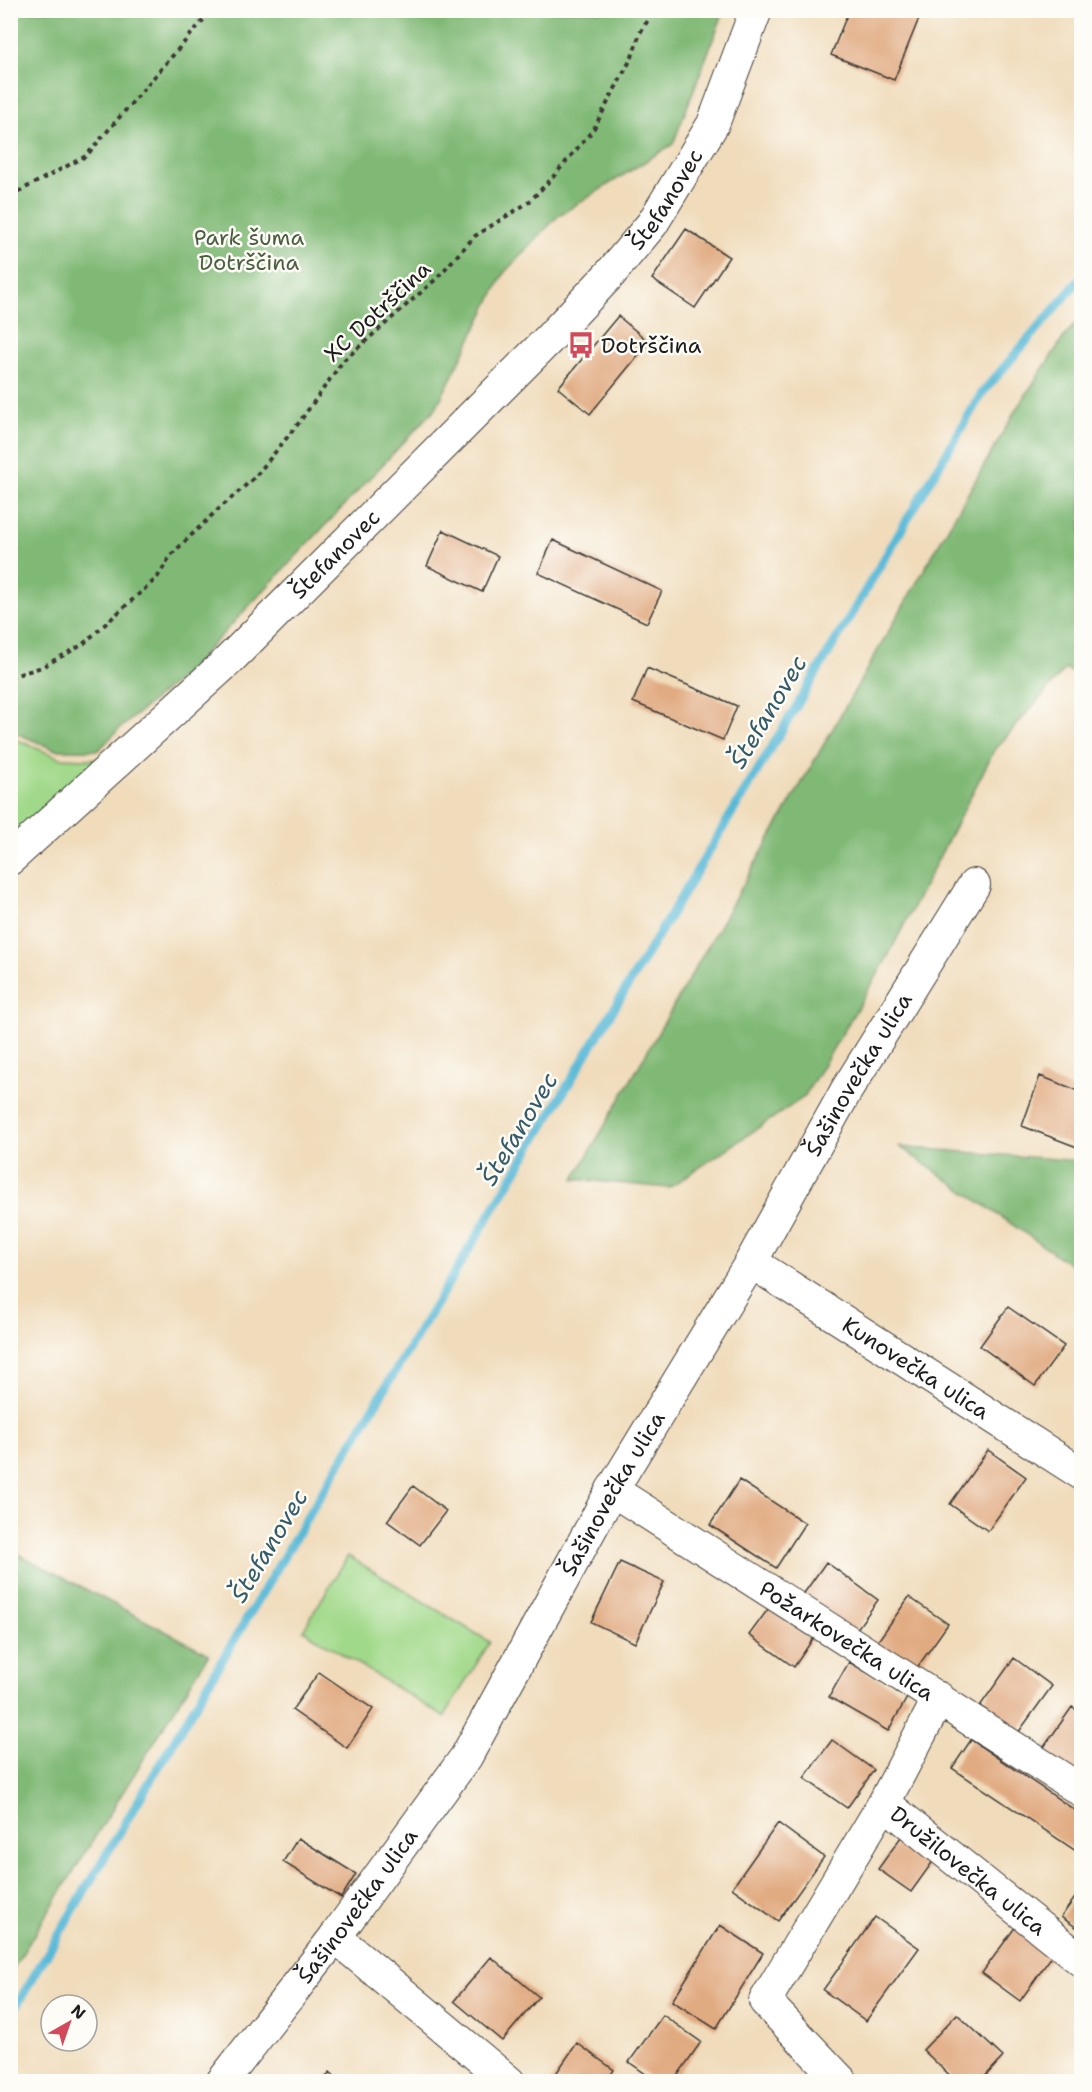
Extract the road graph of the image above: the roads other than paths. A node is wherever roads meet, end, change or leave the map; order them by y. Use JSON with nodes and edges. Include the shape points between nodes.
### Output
{"nodes":[{"id":1,"x":756,"y":10,"type":"edge"},
{"id":2,"x":10,"y":859,"type":"edge"},
{"id":3,"x":974,"y":885,"type":"dead end"},
{"id":4,"x":752,"y":1262,"type":"junction"},
{"id":5,"x":1082,"y":1474,"type":"edge"},
{"id":6,"x":612,"y":1490,"type":"junction"},
{"id":7,"x":939,"y":1698,"type":"junction"},
{"id":8,"x":1082,"y":1791,"type":"edge"},
{"id":9,"x":884,"y":1803,"type":"junction"},
{"id":10,"x":335,"y":1937,"type":"junction"},
{"id":11,"x":1082,"y":1961,"type":"edge"},
{"id":12,"x":238,"y":2076,"type":"edge"},
{"id":13,"x":509,"y":2082,"type":"edge"},
{"id":14,"x":842,"y":2082,"type":"edge"}],
"edges":[{"from":1,"to":2,"type":"street","name":"Štefanovec","via":[[713,124],[652,224],[610,274],[228,661]]},
{"from":3,"to":4,"type":"street","name":"Šašinovečka ulica","via":[[846,1091]]},
{"from":4,"to":5,"type":"street","name":"Kunovečka ulica"},
{"from":4,"to":6,"type":"street","name":"Šašinovečka ulica"},
{"from":6,"to":7,"type":"street","name":"Požarkovečka ulica"},
{"from":6,"to":10,"type":"street","name":"Šašinovečka ulica","via":[[466,1757]]},
{"from":7,"to":8,"type":"street","name":"Požarkovečka ulica"},
{"from":7,"to":9,"type":"street"},
{"from":9,"to":11,"type":"street","name":"Družilovečka ulica"},
{"from":9,"to":14,"type":"street","via":[[765,2001]]},
{"from":10,"to":12,"type":"street","name":"Šašinovečka ulica"},
{"from":10,"to":13,"type":"street"}]}
